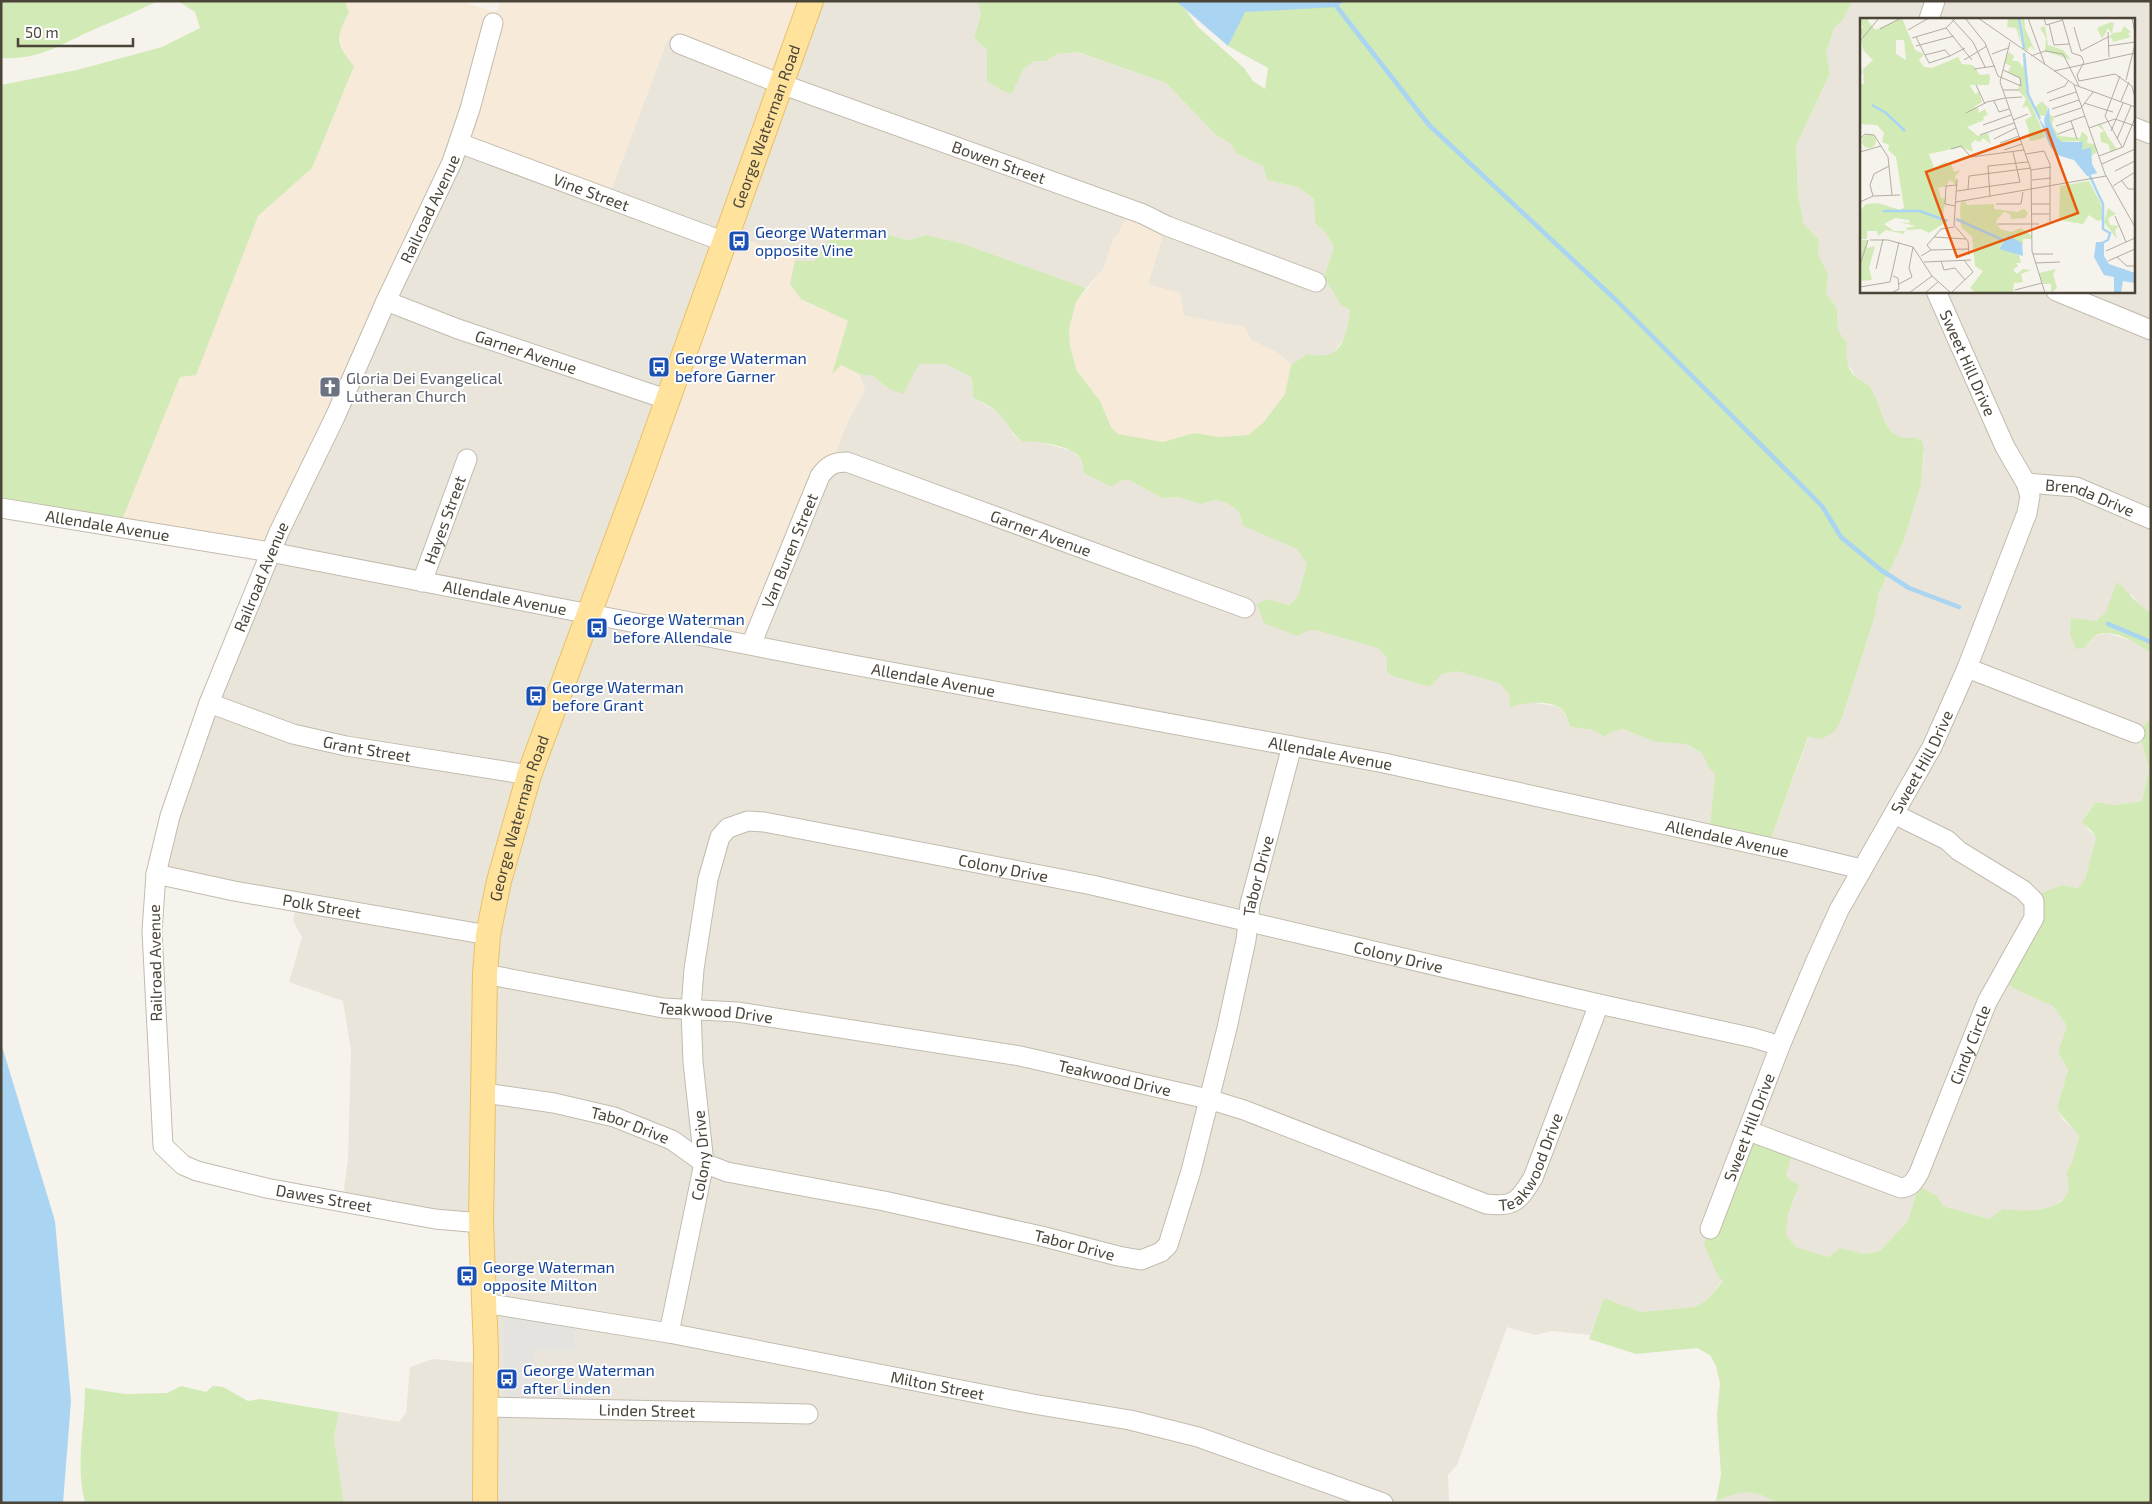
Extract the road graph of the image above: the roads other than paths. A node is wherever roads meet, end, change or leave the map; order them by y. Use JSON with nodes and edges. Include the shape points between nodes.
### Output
{"nodes":[{"id":1,"x":811,"y":1,"type":"edge"},
{"id":2,"x":1935,"y":1,"type":"edge"},
{"id":3,"x":1929,"y":18,"type":"edge"},
{"id":4,"x":494,"y":23,"type":"dead end"},
{"id":5,"x":680,"y":44,"type":"dead end"},
{"id":6,"x":780,"y":84,"type":"junction"},
{"id":7,"x":2134,"y":126,"type":"edge"},
{"id":8,"x":2151,"y":134,"type":"edge"},
{"id":9,"x":459,"y":143,"type":"junction"},
{"id":10,"x":725,"y":242,"type":"junction"},
{"id":11,"x":1316,"y":282,"type":"dead end"},
{"id":12,"x":1936,"y":292,"type":"edge"},
{"id":13,"x":2058,"y":292,"type":"edge"},
{"id":14,"x":386,"y":301,"type":"junction"},
{"id":15,"x":2151,"y":330,"type":"edge"},
{"id":16,"x":666,"y":399,"type":"junction"},
{"id":17,"x":467,"y":458,"type":"dead end"},
{"id":18,"x":836,"y":462,"type":"joint"},
{"id":19,"x":2026,"y":482,"type":"junction"},
{"id":20,"x":1,"y":508,"type":"edge"},
{"id":21,"x":2151,"y":519,"type":"edge"},
{"id":22,"x":270,"y":552,"type":"junction"},
{"id":23,"x":422,"y":582,"type":"junction"},
{"id":24,"x":1245,"y":608,"type":"dead end"},
{"id":25,"x":588,"y":615,"type":"junction"},
{"id":26,"x":751,"y":646,"type":"junction"},
{"id":27,"x":1967,"y":668,"type":"junction"},
{"id":28,"x":209,"y":703,"type":"junction"},
{"id":29,"x":2134,"y":733,"type":"dead end"},
{"id":30,"x":1292,"y":746,"type":"junction"},
{"id":31,"x":529,"y":775,"type":"junction"},
{"id":32,"x":1894,"y":814,"type":"junction"},
{"id":33,"x":1861,"y":869,"type":"junction"},
{"id":34,"x":156,"y":874,"type":"junction"},
{"id":35,"x":1247,"y":922,"type":"junction"},
{"id":36,"x":488,"y":935,"type":"junction"},
{"id":37,"x":485,"y":974,"type":"junction"},
{"id":38,"x":1599,"y":1004,"type":"junction"},
{"id":39,"x":691,"y":1008,"type":"junction"},
{"id":40,"x":1780,"y":1046,"type":"junction"},
{"id":41,"x":484,"y":1093,"type":"junction"},
{"id":42,"x":1208,"y":1099,"type":"junction"},
{"id":43,"x":1749,"y":1131,"type":"junction"},
{"id":44,"x":173,"y":1156,"type":"joint"},
{"id":45,"x":704,"y":1164,"type":"junction"},
{"id":46,"x":481,"y":1223,"type":"junction"},
{"id":47,"x":1710,"y":1229,"type":"dead end"},
{"id":48,"x":484,"y":1303,"type":"junction"},
{"id":49,"x":669,"y":1333,"type":"junction"},
{"id":50,"x":486,"y":1407,"type":"junction"},
{"id":51,"x":808,"y":1414,"type":"dead end"},
{"id":52,"x":485,"y":1503,"type":"edge"},
{"id":53,"x":1383,"y":1503,"type":"edge"}],
"edges":[{"from":1,"to":6,"type":"main road","name":"George Waterman Road"},
{"from":2,"to":3,"type":"street"},
{"from":4,"to":9,"type":"street","name":"Railroad Avenue"},
{"from":5,"to":6,"type":"street","name":"Bowen Street"},
{"from":6,"to":10,"type":"main road","name":"George Waterman Road"},
{"from":6,"to":11,"type":"street","name":"Bowen Street","via":[[1135,210],[1167,226]]},
{"from":7,"to":8,"type":"street"},
{"from":9,"to":10,"type":"street","name":"Vine Street"},
{"from":9,"to":14,"type":"street","name":"Railroad Avenue"},
{"from":10,"to":16,"type":"main road","name":"George Waterman Road"},
{"from":12,"to":19,"type":"street","name":"Sweet Hill Drive","via":[[2005,447]]},
{"from":13,"to":15,"type":"street"},
{"from":14,"to":16,"type":"street","name":"Garner Avenue","via":[[458,329]]},
{"from":14,"to":22,"type":"street","name":"Railroad Avenue"},
{"from":16,"to":25,"type":"main road","name":"George Waterman Road"},
{"from":17,"to":23,"type":"street","name":"Hayes Street"},
{"from":18,"to":24,"type":"street","name":"Garner Avenue","via":[[847,462]]},
{"from":18,"to":26,"type":"street","name":"Van Buren Street","via":[[826,467],[820,476]]},
{"from":19,"to":21,"type":"street","name":"Brenda Drive","via":[[2076,487]]},
{"from":19,"to":27,"type":"street","name":"Sweet Hill Drive","via":[[2030,496],[2027,512]]},
{"from":20,"to":22,"type":"street","name":"Allendale Avenue"},
{"from":22,"to":23,"type":"street","name":"Allendale Avenue"},
{"from":22,"to":28,"type":"street","name":"Railroad Avenue"},
{"from":23,"to":25,"type":"street","name":"Allendale Avenue"},
{"from":25,"to":26,"type":"street","name":"Allendale Avenue"},
{"from":25,"to":31,"type":"main road","name":"George Waterman Road"},
{"from":26,"to":30,"type":"street","name":"Allendale Avenue"},
{"from":27,"to":29,"type":"street"},
{"from":27,"to":32,"type":"street","name":"Sweet Hill Drive","via":[[1932,747]]},
{"from":28,"to":31,"type":"street","name":"Grant Street","via":[[294,734],[328,742]]},
{"from":28,"to":34,"type":"street","name":"Railroad Avenue","via":[[170,816]]},
{"from":30,"to":33,"type":"street","name":"Allendale Avenue","via":[[1384,762]]},
{"from":30,"to":35,"type":"street","name":"Tabor Drive"},
{"from":31,"to":36,"type":"main road","name":"George Waterman Road","via":[[504,858]]},
{"from":32,"to":33,"type":"street","name":"Sweet Hill Drive"},
{"from":32,"to":43,"type":"street","name":"Cindy Circle","via":[[1947,840],[1959,851],[2023,890],[2034,901],[2034,918],[1987,1002],[1919,1174],[1914,1183],[1900,1188]]},
{"from":33,"to":40,"type":"street","name":"Sweet Hill Drive","via":[[1839,910]]},
{"from":34,"to":36,"type":"street","name":"Polk Street"},
{"from":34,"to":44,"type":"street","name":"Railroad Avenue","via":[[152,931],[161,1132],[163,1146]]},
{"from":35,"to":38,"type":"street","name":"Colony Drive"},
{"from":35,"to":39,"type":"street","name":"Colony Drive","via":[[1092,885],[748,821],[728,828],[720,837],[713,857],[694,969]]},
{"from":35,"to":42,"type":"street","name":"Tabor Drive","via":[[1227,1028]]},
{"from":36,"to":37,"type":"main road","name":"George Waterman Road"},
{"from":37,"to":39,"type":"street","name":"Teakwood Drive","via":[[663,1008]]},
{"from":37,"to":41,"type":"main road","name":"George Waterman Road"},
{"from":38,"to":40,"type":"street","name":"Colony Drive"},
{"from":38,"to":42,"type":"street","name":"Teakwood Drive","via":[[1533,1178],[1516,1203],[1504,1206],[1486,1204]]},
{"from":39,"to":42,"type":"street","name":"Teakwood Drive","via":[[1010,1055]]},
{"from":39,"to":45,"type":"street","name":"Colony Drive"},
{"from":40,"to":43,"type":"street","name":"Sweet Hill Drive"},
{"from":41,"to":45,"type":"street","name":"Tabor Drive","via":[[554,1103],[614,1117],[672,1140]]},
{"from":41,"to":46,"type":"main road","name":"George Waterman Road"},
{"from":42,"to":45,"type":"street","name":"Tabor Drive","via":[[1191,1171],[1168,1245],[1153,1257],[1141,1260],[884,1201],[727,1172]]},
{"from":43,"to":47,"type":"street","name":"Sweet Hill Drive"},
{"from":44,"to":46,"type":"street","name":"Dawes Street","via":[[197,1171],[266,1188]]},
{"from":45,"to":49,"type":"street","name":"Colony Drive"},
{"from":46,"to":48,"type":"main road","name":"George Waterman Road"},
{"from":48,"to":49,"type":"street","name":"Milton Street"},
{"from":48,"to":50,"type":"main road","name":"George Waterman Road"},
{"from":49,"to":53,"type":"street","name":"Milton Street","via":[[1130,1420],[1198,1437]]},
{"from":50,"to":51,"type":"street","name":"Linden Street"},
{"from":50,"to":52,"type":"main road","name":"George Waterman Road"}]}
